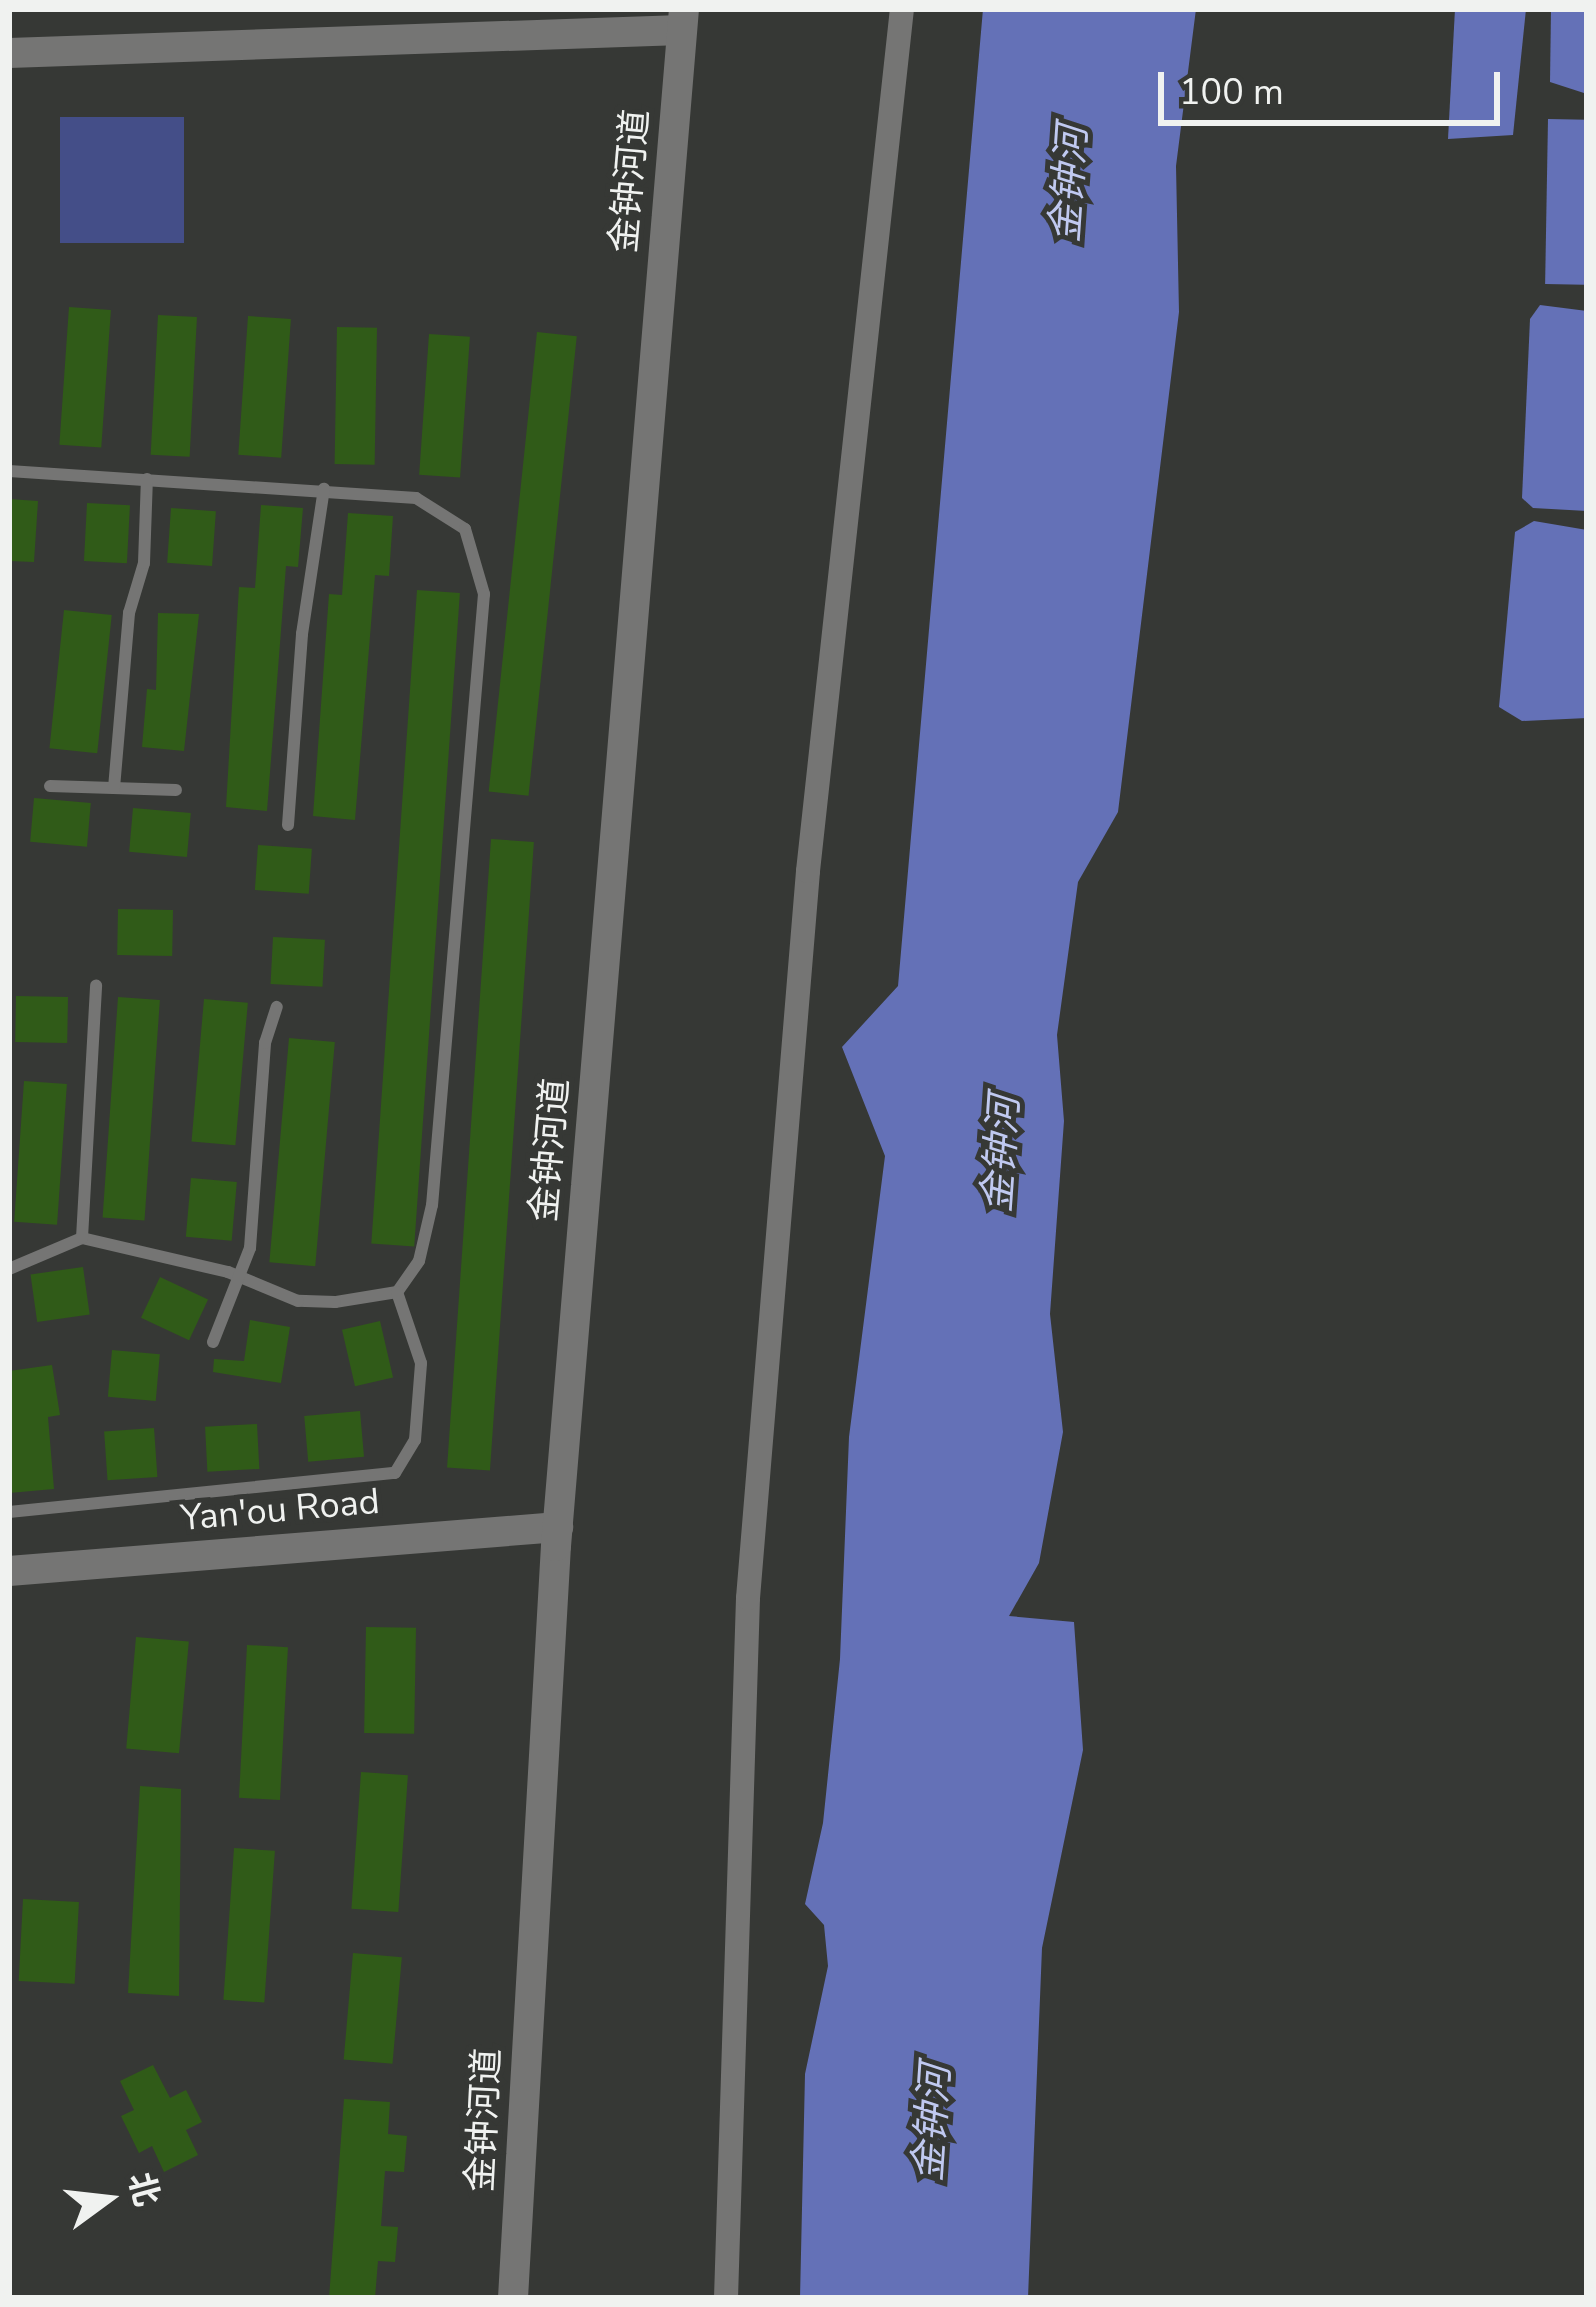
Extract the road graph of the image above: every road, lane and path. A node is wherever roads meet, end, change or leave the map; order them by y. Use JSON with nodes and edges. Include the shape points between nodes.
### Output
{"nodes":[{"id":1,"x":902,"y":9,"type":"edge"},
{"id":2,"x":683,"y":20,"type":"edge"},
{"id":3,"x":9,"y":53,"type":"edge"},
{"id":4,"x":9,"y":471,"type":"edge"},
{"id":5,"x":147,"y":479,"type":"junction"},
{"id":6,"x":324,"y":489,"type":"junction"},
{"id":7,"x":50,"y":786,"type":"dead end"},
{"id":8,"x":114,"y":788,"type":"junction"},
{"id":9,"x":176,"y":790,"type":"dead end"},
{"id":10,"x":288,"y":824,"type":"dead end"},
{"id":11,"x":96,"y":985,"type":"dead end"},
{"id":12,"x":277,"y":1007,"type":"dead end"},
{"id":13,"x":82,"y":1238,"type":"junction"},
{"id":14,"x":9,"y":1269,"type":"edge"},
{"id":15,"x":241,"y":1278,"type":"junction"},
{"id":16,"x":397,"y":1292,"type":"junction"},
{"id":17,"x":213,"y":1342,"type":"dead end"},
{"id":18,"x":9,"y":1512,"type":"edge"},
{"id":19,"x":557,"y":1537,"type":"junction"},
{"id":20,"x":9,"y":1570,"type":"edge"},
{"id":21,"x":9,"y":1590,"type":"edge"},
{"id":22,"x":513,"y":2298,"type":"edge"},
{"id":23,"x":726,"y":2298,"type":"edge"}],
"edges":[{"from":1,"to":23,"type":"street","via":[[808,871],[748,1598]]},
{"from":2,"to":3,"type":"street"},
{"from":2,"to":19,"type":"street","name":"金钟河道"},
{"from":4,"to":5,"type":"lane"},
{"from":5,"to":6,"type":"lane"},
{"from":5,"to":8,"type":"lane"},
{"from":6,"to":10,"type":"lane","via":[[302,634]]},
{"from":6,"to":16,"type":"lane","via":[[444,508],[465,529],[484,594],[432,1205],[419,1261]]},
{"from":7,"to":8,"type":"lane"},
{"from":8,"to":9,"type":"lane"},
{"from":11,"to":13,"type":"lane"},
{"from":12,"to":15,"type":"lane","via":[[265,1042]]},
{"from":13,"to":14,"type":"lane"},
{"from":13,"to":15,"type":"lane"},
{"from":15,"to":16,"type":"lane","via":[[298,1301]]},
{"from":15,"to":17,"type":"lane"},
{"from":16,"to":18,"type":"lane","via":[[421,1363],[415,1440],[395,1473]]},
{"from":19,"to":20,"type":"street","name":"Yan'ou Road"},
{"from":19,"to":21,"type":"street","name":"Yan'ou Road"},
{"from":19,"to":22,"type":"street","name":"金钟河道"}]}
